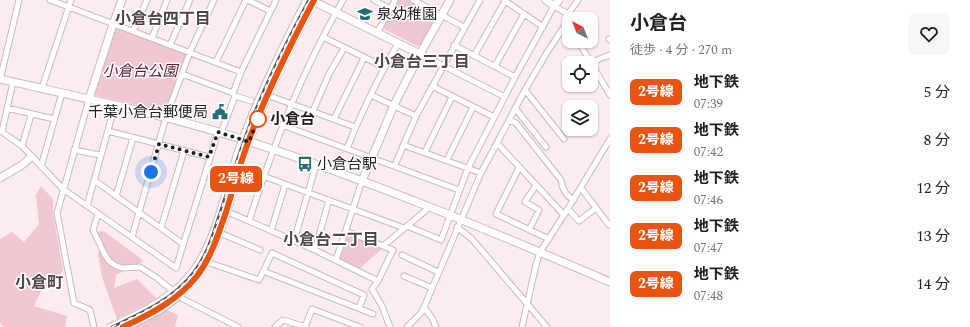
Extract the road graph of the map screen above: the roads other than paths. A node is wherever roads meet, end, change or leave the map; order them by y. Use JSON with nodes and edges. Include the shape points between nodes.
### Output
{"nodes":[{"id":1,"x":20,"y":0,"type":"edge"},
{"id":2,"x":50,"y":0,"type":"edge"},
{"id":3,"x":71,"y":0,"type":"edge"},
{"id":4,"x":122,"y":0,"type":"edge"},
{"id":5,"x":147,"y":0,"type":"edge"},
{"id":6,"x":167,"y":0,"type":"edge"},
{"id":7,"x":190,"y":0,"type":"edge"},
{"id":8,"x":214,"y":0,"type":"edge"},
{"id":9,"x":247,"y":0,"type":"edge"},
{"id":10,"x":276,"y":0,"type":"edge"},
{"id":11,"x":311,"y":0,"type":"edge"},
{"id":12,"x":343,"y":0,"type":"edge"},
{"id":13,"x":374,"y":0,"type":"edge"},
{"id":14,"x":395,"y":0,"type":"edge"},
{"id":15,"x":413,"y":0,"type":"edge"},
{"id":16,"x":450,"y":0,"type":"edge"},
{"id":17,"x":480,"y":0,"type":"edge"},
{"id":18,"x":504,"y":0,"type":"edge"},
{"id":19,"x":546,"y":0,"type":"edge"},
{"id":20,"x":578,"y":0,"type":"edge"},
{"id":21,"x":421,"y":2,"type":"edge"},
{"id":22,"x":556,"y":3,"type":"edge"},
{"id":23,"x":68,"y":7,"type":"junction"},
{"id":24,"x":390,"y":9,"type":"junction"},
{"id":25,"x":270,"y":11,"type":"junction"},
{"id":26,"x":336,"y":12,"type":"junction"},
{"id":27,"x":566,"y":12,"type":"edge"},
{"id":28,"x":569,"y":12,"type":"edge"},
{"id":29,"x":524,"y":14,"type":"junction"},
{"id":30,"x":441,"y":16,"type":"junction"},
{"id":31,"x":113,"y":24,"type":"junction"},
{"id":32,"x":464,"y":27,"type":"junction"},
{"id":33,"x":543,"y":27,"type":"junction"},
{"id":34,"x":133,"y":31,"type":"junction"},
{"id":35,"x":562,"y":31,"type":"edge"},
{"id":36,"x":377,"y":33,"type":"junction"},
{"id":37,"x":323,"y":36,"type":"junction"},
{"id":38,"x":152,"y":38,"type":"junction"},
{"id":39,"x":398,"y":43,"type":"junction"},
{"id":40,"x":170,"y":45,"type":"junction"},
{"id":41,"x":454,"y":45,"type":"junction"},
{"id":42,"x":344,"y":48,"type":"junction"},
{"id":43,"x":190,"y":52,"type":"junction"},
{"id":44,"x":420,"y":54,"type":"junction"},
{"id":45,"x":610,"y":55,"type":"edge"},
{"id":46,"x":474,"y":56,"type":"junction"},
{"id":47,"x":364,"y":58,"type":"junction"},
{"id":48,"x":598,"y":60,"type":"edge"},
{"id":49,"x":216,"y":62,"type":"junction"},
{"id":50,"x":443,"y":66,"type":"junction"},
{"id":51,"x":495,"y":66,"type":"junction"},
{"id":52,"x":384,"y":67,"type":"junction"},
{"id":53,"x":241,"y":72,"type":"junction"},
{"id":54,"x":182,"y":74,"type":"junction"},
{"id":55,"x":598,"y":74,"type":"edge"},
{"id":56,"x":515,"y":76,"type":"junction"},
{"id":57,"x":0,"y":80,"type":"edge"},
{"id":58,"x":13,"y":82,"type":"junction"},
{"id":59,"x":432,"y":86,"type":"junction"},
{"id":60,"x":42,"y":88,"type":"junction"},
{"id":61,"x":524,"y":90,"type":"junction"},
{"id":62,"x":62,"y":93,"type":"junction"},
{"id":63,"x":234,"y":94,"type":"junction"},
{"id":64,"x":267,"y":95,"type":"junction"},
{"id":65,"x":371,"y":95,"type":"junction"},
{"id":66,"x":610,"y":95,"type":"edge"},
{"id":67,"x":452,"y":97,"type":"junction"},
{"id":68,"x":505,"y":97,"type":"junction"},
{"id":69,"x":89,"y":99,"type":"junction"},
{"id":70,"x":251,"y":101,"type":"dead end"},
{"id":71,"x":291,"y":103,"type":"junction"},
{"id":72,"x":115,"y":105,"type":"junction"},
{"id":73,"x":394,"y":105,"type":"junction"},
{"id":74,"x":473,"y":107,"type":"junction"},
{"id":75,"x":7,"y":108,"type":"junction"},
{"id":76,"x":515,"y":108,"type":"junction"},
{"id":77,"x":313,"y":111,"type":"junction"},
{"id":78,"x":32,"y":114,"type":"junction"},
{"id":79,"x":416,"y":116,"type":"junction"},
{"id":80,"x":166,"y":117,"type":"junction"},
{"id":81,"x":494,"y":117,"type":"junction"},
{"id":82,"x":54,"y":119,"type":"junction"},
{"id":83,"x":334,"y":119,"type":"junction"},
{"id":84,"x":509,"y":120,"type":"junction"},
{"id":85,"x":282,"y":125,"type":"junction"},
{"id":86,"x":355,"y":127,"type":"junction"},
{"id":87,"x":108,"y":131,"type":"junction"},
{"id":88,"x":219,"y":133,"type":"junction"},
{"id":89,"x":132,"y":138,"type":"junction"},
{"id":90,"x":564,"y":139,"type":"dead end"},
{"id":91,"x":610,"y":139,"type":"edge"},
{"id":92,"x":246,"y":141,"type":"junction"},
{"id":93,"x":496,"y":143,"type":"junction"},
{"id":94,"x":159,"y":144,"type":"junction"},
{"id":95,"x":403,"y":145,"type":"junction"},
{"id":96,"x":22,"y":146,"type":"junction"},
{"id":97,"x":546,"y":147,"type":"dead end"},
{"id":98,"x":347,"y":149,"type":"junction"},
{"id":99,"x":74,"y":150,"type":"junction"},
{"id":100,"x":273,"y":150,"type":"junction"},
{"id":101,"x":184,"y":151,"type":"junction"},
{"id":102,"x":425,"y":152,"type":"junction"},
{"id":103,"x":100,"y":155,"type":"junction"},
{"id":104,"x":31,"y":157,"type":"junction"},
{"id":105,"x":209,"y":157,"type":"junction"},
{"id":106,"x":371,"y":158,"type":"junction"},
{"id":107,"x":447,"y":160,"type":"junction"},
{"id":108,"x":316,"y":165,"type":"junction"},
{"id":109,"x":395,"y":165,"type":"junction"},
{"id":110,"x":41,"y":167,"type":"junction"},
{"id":111,"x":468,"y":168,"type":"junction"},
{"id":112,"x":519,"y":168,"type":"junction"},
{"id":113,"x":480,"y":173,"type":"junction"},
{"id":114,"x":263,"y":176,"type":"junction"},
{"id":115,"x":0,"y":178,"type":"edge"},
{"id":116,"x":94,"y":180,"type":"junction"},
{"id":117,"x":362,"y":181,"type":"junction"},
{"id":118,"x":285,"y":185,"type":"junction"},
{"id":119,"x":536,"y":185,"type":"junction"},
{"id":120,"x":581,"y":188,"type":"junction"},
{"id":121,"x":63,"y":189,"type":"junction"},
{"id":122,"x":459,"y":190,"type":"junction"},
{"id":123,"x":307,"y":192,"type":"junction"},
{"id":124,"x":116,"y":196,"type":"junction"},
{"id":125,"x":329,"y":200,"type":"junction"},
{"id":126,"x":574,"y":200,"type":"junction"},
{"id":127,"x":87,"y":206,"type":"junction"},
{"id":128,"x":428,"y":207,"type":"junction"},
{"id":129,"x":596,"y":208,"type":"junction"},
{"id":130,"x":353,"y":209,"type":"junction"},
{"id":131,"x":568,"y":209,"type":"junction"},
{"id":132,"x":226,"y":211,"type":"junction"},
{"id":133,"x":138,"y":213,"type":"junction"},
{"id":134,"x":98,"y":214,"type":"junction"},
{"id":135,"x":450,"y":215,"type":"junction"},
{"id":136,"x":564,"y":216,"type":"junction"},
{"id":137,"x":460,"y":219,"type":"junction"},
{"id":138,"x":250,"y":221,"type":"junction"},
{"id":139,"x":609,"y":225,"type":"edge"},
{"id":140,"x":405,"y":227,"type":"junction"},
{"id":141,"x":457,"y":227,"type":"junction"},
{"id":142,"x":161,"y":228,"type":"junction"},
{"id":143,"x":529,"y":230,"type":"junction"},
{"id":144,"x":272,"y":231,"type":"junction"},
{"id":145,"x":346,"y":231,"type":"junction"},
{"id":146,"x":220,"y":233,"type":"junction"},
{"id":147,"x":132,"y":237,"type":"junction"},
{"id":148,"x":549,"y":239,"type":"junction"},
{"id":149,"x":294,"y":241,"type":"junction"},
{"id":150,"x":183,"y":244,"type":"junction"},
{"id":151,"x":383,"y":246,"type":"junction"},
{"id":152,"x":260,"y":250,"type":"dead end"},
{"id":153,"x":315,"y":250,"type":"junction"},
{"id":154,"x":540,"y":252,"type":"junction"},
{"id":155,"x":402,"y":255,"type":"dead end"},
{"id":156,"x":336,"y":260,"type":"junction"},
{"id":157,"x":207,"y":262,"type":"junction"},
{"id":158,"x":264,"y":271,"type":"junction"},
{"id":159,"x":438,"y":272,"type":"junction"},
{"id":160,"x":404,"y":276,"type":"dead end"},
{"id":161,"x":378,"y":281,"type":"junction"},
{"id":162,"x":610,"y":282,"type":"edge"},
{"id":163,"x":432,"y":288,"type":"junction"},
{"id":164,"x":176,"y":294,"type":"junction"},
{"id":165,"x":526,"y":304,"type":"junction"},
{"id":166,"x":424,"y":307,"type":"junction"},
{"id":167,"x":359,"y":308,"type":"junction"},
{"id":168,"x":373,"y":314,"type":"dead end"},
{"id":169,"x":122,"y":325,"type":"edge"},
{"id":170,"x":94,"y":327,"type":"edge"},
{"id":171,"x":111,"y":327,"type":"edge"},
{"id":172,"x":238,"y":327,"type":"edge"},
{"id":173,"x":275,"y":327,"type":"edge"},
{"id":174,"x":305,"y":327,"type":"edge"},
{"id":175,"x":360,"y":327,"type":"edge"},
{"id":176,"x":390,"y":327,"type":"edge"},
{"id":177,"x":407,"y":327,"type":"edge"},
{"id":178,"x":436,"y":327,"type":"edge"},
{"id":179,"x":522,"y":327,"type":"edge"},
{"id":180,"x":547,"y":327,"type":"edge"}],
"edges":[{"from":1,"to":57,"type":"street"},
{"from":2,"to":23,"type":"street"},
{"from":3,"to":23,"type":"street"},
{"from":4,"to":31,"type":"street"},
{"from":5,"to":34,"type":"street"},
{"from":6,"to":38,"type":"street"},
{"from":7,"to":40,"type":"street"},
{"from":8,"to":43,"type":"street"},
{"from":9,"to":25,"type":"street"},
{"from":9,"to":49,"type":"street"},
{"from":10,"to":25,"type":"street"},
{"from":11,"to":26,"type":"street"},
{"from":11,"to":64,"type":"street"},
{"from":11,"to":92,"type":"street","via":[[268,78]]},
{"from":12,"to":26,"type":"street"},
{"from":13,"to":24,"type":"street"},
{"from":14,"to":24,"type":"street"},
{"from":15,"to":21,"type":"street"},
{"from":16,"to":30,"type":"street"},
{"from":17,"to":32,"type":"street"},
{"from":18,"to":29,"type":"street"},
{"from":18,"to":46,"type":"street"},
{"from":19,"to":22,"type":"street"},
{"from":20,"to":28,"type":"street"},
{"from":21,"to":30,"type":"street"},
{"from":22,"to":27,"type":"street"},
{"from":22,"to":33,"type":"street"},
{"from":23,"to":31,"type":"street"},
{"from":23,"to":60,"type":"street"},
{"from":24,"to":36,"type":"street"},
{"from":25,"to":53,"type":"street"},
{"from":26,"to":36,"type":"street"},
{"from":26,"to":37,"type":"street"},
{"from":29,"to":33,"type":"street"},
{"from":29,"to":51,"type":"street"},
{"from":30,"to":32,"type":"street"},
{"from":30,"to":44,"type":"street"},
{"from":31,"to":34,"type":"street"},
{"from":31,"to":69,"type":"street"},
{"from":32,"to":41,"type":"street"},
{"from":33,"to":56,"type":"street"},
{"from":34,"to":38,"type":"street"},
{"from":35,"to":61,"type":"street"},
{"from":36,"to":39,"type":"street"},
{"from":37,"to":42,"type":"street"},
{"from":37,"to":71,"type":"street"},
{"from":38,"to":40,"type":"street"},
{"from":39,"to":44,"type":"street"},
{"from":39,"to":52,"type":"street"},
{"from":40,"to":43,"type":"street"},
{"from":41,"to":46,"type":"street"},
{"from":41,"to":50,"type":"street"},
{"from":42,"to":47,"type":"street"},
{"from":42,"to":77,"type":"street"},
{"from":43,"to":49,"type":"street"},
{"from":43,"to":54,"type":"street"},
{"from":44,"to":50,"type":"street"},
{"from":44,"to":73,"type":"street"},
{"from":45,"to":48,"type":"street"},
{"from":46,"to":51,"type":"street"},
{"from":47,"to":52,"type":"street"},
{"from":47,"to":83,"type":"street"},
{"from":49,"to":53,"type":"street"},
{"from":50,"to":59,"type":"street"},
{"from":50,"to":68,"type":"street"},
{"from":51,"to":56,"type":"street"},
{"from":52,"to":65,"type":"street"},
{"from":53,"to":63,"type":"street"},
{"from":54,"to":63,"type":"street"},
{"from":54,"to":80,"type":"street"},
{"from":55,"to":66,"type":"street"},
{"from":56,"to":68,"type":"street"},
{"from":57,"to":58,"type":"street"},
{"from":58,"to":60,"type":"street"},
{"from":58,"to":75,"type":"street"},
{"from":59,"to":67,"type":"street"},
{"from":59,"to":79,"type":"street"},
{"from":60,"to":62,"type":"street"},
{"from":61,"to":76,"type":"street"},
{"from":61,"to":90,"type":"street"},
{"from":62,"to":69,"type":"street"},
{"from":62,"to":82,"type":"street"},
{"from":63,"to":70,"type":"street"},
{"from":63,"to":88,"type":"street"},
{"from":64,"to":71,"type":"street"},
{"from":64,"to":92,"type":"street"},
{"from":65,"to":73,"type":"street"},
{"from":65,"to":86,"type":"street"},
{"from":67,"to":74,"type":"street"},
{"from":67,"to":102,"type":"street"},
{"from":68,"to":81,"type":"street"},
{"from":69,"to":72,"type":"street"},
{"from":69,"to":99,"type":"street"},
{"from":71,"to":77,"type":"street"},
{"from":71,"to":85,"type":"street"},
{"from":72,"to":80,"type":"street"},
{"from":72,"to":87,"type":"street"},
{"from":73,"to":79,"type":"street"},
{"from":73,"to":106,"type":"street"},
{"from":74,"to":81,"type":"street"},
{"from":74,"to":107,"type":"street"},
{"from":75,"to":78,"type":"street"},
{"from":75,"to":96,"type":"street","via":[[2,132]]},
{"from":76,"to":84,"type":"street"},
{"from":76,"to":97,"type":"street"},
{"from":77,"to":83,"type":"street"},
{"from":78,"to":82,"type":"street"},
{"from":78,"to":96,"type":"street"},
{"from":79,"to":95,"type":"street"},
{"from":80,"to":88,"type":"street"},
{"from":80,"to":94,"type":"street"},
{"from":81,"to":111,"type":"street"},
{"from":82,"to":110,"type":"street"},
{"from":83,"to":86,"type":"street"},
{"from":84,"to":93,"type":"street"},
{"from":84,"to":126,"type":"street","via":[[516,123],[562,180],[562,188]]},
{"from":85,"to":98,"type":"street"},
{"from":85,"to":100,"type":"street"},
{"from":86,"to":98,"type":"street"},
{"from":87,"to":89,"type":"street"},
{"from":87,"to":103,"type":"street"},
{"from":88,"to":92,"type":"street"},
{"from":88,"to":105,"type":"street"},
{"from":89,"to":94,"type":"street"},
{"from":89,"to":124,"type":"street"},
{"from":91,"to":120,"type":"street"},
{"from":92,"to":100,"type":"street"},
{"from":92,"to":132,"type":"street"},
{"from":92,"to":164,"type":"street","via":[[208,246],[194,271]]},
{"from":93,"to":112,"type":"street"},
{"from":93,"to":113,"type":"street"},
{"from":94,"to":101,"type":"street"},
{"from":94,"to":133,"type":"street"},
{"from":95,"to":102,"type":"street"},
{"from":95,"to":109,"type":"street"},
{"from":96,"to":104,"type":"street"},
{"from":98,"to":106,"type":"street"},
{"from":99,"to":103,"type":"street"},
{"from":99,"to":121,"type":"street"},
{"from":100,"to":108,"type":"street"},
{"from":100,"to":114,"type":"street"},
{"from":101,"to":105,"type":"street"},
{"from":101,"to":142,"type":"street"},
{"from":102,"to":107,"type":"street"},
{"from":103,"to":116,"type":"street"},
{"from":104,"to":110,"type":"street"},
{"from":104,"to":115,"type":"street"},
{"from":105,"to":150,"type":"street"},
{"from":106,"to":109,"type":"street"},
{"from":106,"to":117,"type":"street"},
{"from":107,"to":111,"type":"street"},
{"from":108,"to":117,"type":"street"},
{"from":108,"to":123,"type":"street"},
{"from":109,"to":122,"type":"street"},
{"from":110,"to":121,"type":"street"},
{"from":111,"to":113,"type":"street"},
{"from":111,"to":122,"type":"street"},
{"from":112,"to":119,"type":"street"},
{"from":112,"to":143,"type":"street","via":[[496,214]]},
{"from":113,"to":137,"type":"street"},
{"from":114,"to":118,"type":"street"},
{"from":114,"to":138,"type":"street"},
{"from":116,"to":124,"type":"street"},
{"from":116,"to":127,"type":"street"},
{"from":117,"to":128,"type":"street"},
{"from":117,"to":130,"type":"street"},
{"from":118,"to":123,"type":"street"},
{"from":118,"to":144,"type":"street"},
{"from":119,"to":136,"type":"street"},
{"from":119,"to":143,"type":"street","via":[[525,202],[539,210]]},
{"from":120,"to":126,"type":"street"},
{"from":120,"to":129,"type":"street"},
{"from":121,"to":127,"type":"street"},
{"from":121,"to":170,"type":"street","via":[[57,213],[74,302],[90,310]]},
{"from":122,"to":135,"type":"street"},
{"from":123,"to":125,"type":"street"},
{"from":123,"to":149,"type":"street"},
{"from":124,"to":133,"type":"street"},
{"from":125,"to":130,"type":"street"},
{"from":125,"to":153,"type":"street"},
{"from":126,"to":131,"type":"street"},
{"from":127,"to":134,"type":"street"},
{"from":128,"to":135,"type":"street"},
{"from":128,"to":140,"type":"street"},
{"from":129,"to":131,"type":"street","via":[[579,221]]},
{"from":129,"to":139,"type":"street"},
{"from":130,"to":140,"type":"street"},
{"from":130,"to":145,"type":"street"},
{"from":131,"to":136,"type":"street"},
{"from":132,"to":138,"type":"street"},
{"from":132,"to":146,"type":"street"},
{"from":133,"to":142,"type":"street"},
{"from":133,"to":147,"type":"street"},
{"from":134,"to":147,"type":"street"},
{"from":134,"to":164,"type":"street","via":[[93,230],[109,261],[122,268],[140,268]]},
{"from":135,"to":137,"type":"street"},
{"from":135,"to":140,"type":"street","via":[[441,240]]},
{"from":136,"to":148,"type":"street"},
{"from":137,"to":141,"type":"street"},
{"from":137,"to":154,"type":"street"},
{"from":138,"to":144,"type":"street"},
{"from":140,"to":151,"type":"street"},
{"from":141,"to":159,"type":"street"},
{"from":141,"to":165,"type":"street","via":[[472,239]]},
{"from":142,"to":150,"type":"street"},
{"from":143,"to":148,"type":"street"},
{"from":144,"to":149,"type":"street"},
{"from":145,"to":151,"type":"street"},
{"from":145,"to":156,"type":"street"},
{"from":146,"to":152,"type":"street"},
{"from":146,"to":157,"type":"street"},
{"from":147,"to":150,"type":"street","via":[[176,268]]},
{"from":148,"to":154,"type":"street"},
{"from":149,"to":153,"type":"street"},
{"from":151,"to":161,"type":"street","via":[[393,250]]},
{"from":153,"to":156,"type":"street"},
{"from":154,"to":162,"type":"street"},
{"from":154,"to":165,"type":"street"},
{"from":155,"to":159,"type":"street"},
{"from":156,"to":161,"type":"street"},
{"from":157,"to":158,"type":"street","via":[[259,280]]},
{"from":157,"to":164,"type":"street"},
{"from":158,"to":167,"type":"street"},
{"from":158,"to":167,"type":"street","via":[[272,254],[364,295]]},
{"from":159,"to":163,"type":"street"},
{"from":160,"to":163,"type":"street"},
{"from":161,"to":176,"type":"street","via":[[372,289]]},
{"from":163,"to":166,"type":"street"},
{"from":164,"to":169,"type":"street","via":[[152,314]]},
{"from":164,"to":172,"type":"street"},
{"from":165,"to":179,"type":"street"},
{"from":165,"to":180,"type":"street"},
{"from":166,"to":177,"type":"street","via":[[419,316]]},
{"from":166,"to":178,"type":"street"},
{"from":167,"to":168,"type":"street"},
{"from":169,"to":171,"type":"street"},
{"from":173,"to":174,"type":"street","via":[[283,320]]},
{"from":174,"to":175,"type":"street","via":[[312,309]]}]}
